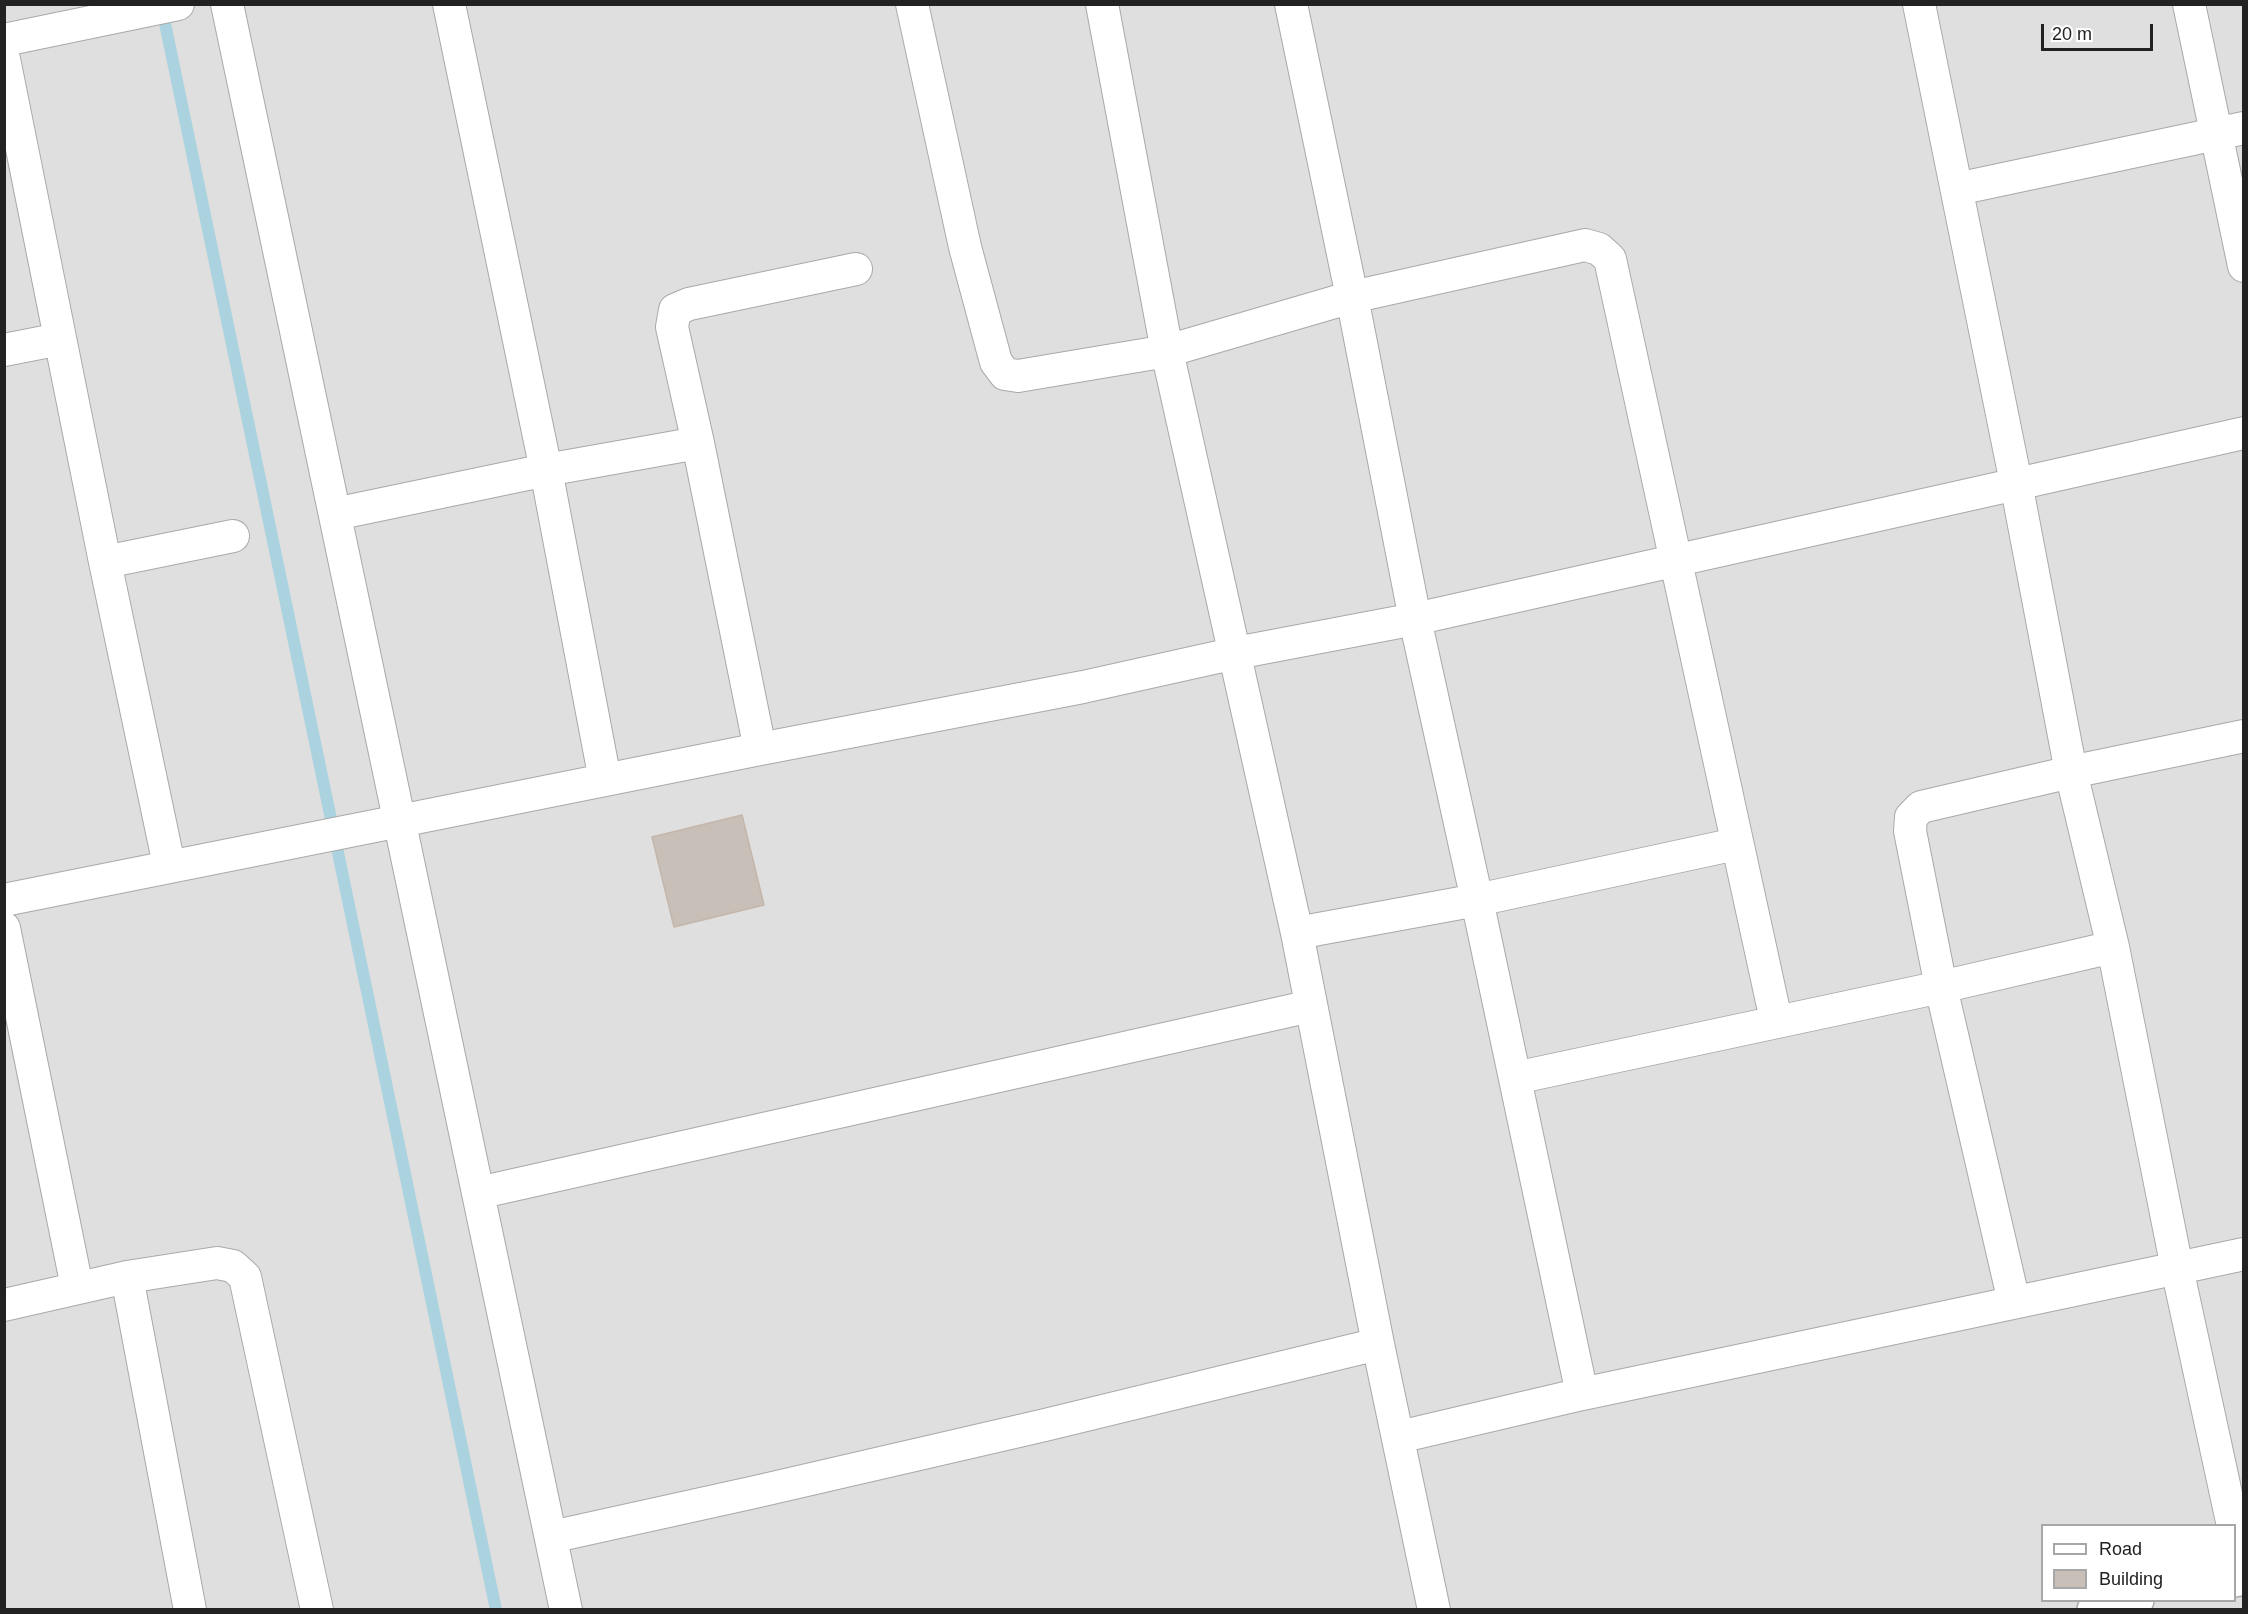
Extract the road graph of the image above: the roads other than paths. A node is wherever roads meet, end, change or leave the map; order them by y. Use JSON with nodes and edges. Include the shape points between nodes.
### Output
{"nodes":[{"id":1,"x":178,"y":4,"type":"edge"},
{"id":2,"x":227,"y":4,"type":"edge"},
{"id":3,"x":449,"y":4,"type":"edge"},
{"id":4,"x":912,"y":4,"type":"edge"},
{"id":5,"x":1102,"y":4,"type":"edge"},
{"id":6,"x":1291,"y":4,"type":"edge"},
{"id":7,"x":1919,"y":4,"type":"edge"},
{"id":8,"x":2189,"y":4,"type":"edge"},
{"id":9,"x":4,"y":40,"type":"edge"},
{"id":10,"x":4,"y":59,"type":"edge"},
{"id":11,"x":2229,"y":131,"type":"edge"},
{"id":12,"x":1957,"y":189,"type":"junction"},
{"id":13,"x":2244,"y":266,"type":"edge"},
{"id":14,"x":856,"y":269,"type":"dead end"},
{"id":15,"x":1352,"y":297,"type":"junction"},
{"id":16,"x":60,"y":339,"type":"junction"},
{"id":17,"x":4,"y":350,"type":"edge"},
{"id":18,"x":1167,"y":351,"type":"junction"},
{"id":19,"x":2244,"y":434,"type":"edge"},
{"id":20,"x":698,"y":443,"type":"junction"},
{"id":21,"x":546,"y":470,"type":"junction"},
{"id":22,"x":2016,"y":483,"type":"junction"},
{"id":23,"x":335,"y":514,"type":"junction"},
{"id":24,"x":233,"y":536,"type":"dead end"},
{"id":25,"x":1676,"y":561,"type":"junction"},
{"id":26,"x":105,"y":562,"type":"junction"},
{"id":27,"x":1415,"y":619,"type":"junction"},
{"id":28,"x":1236,"y":653,"type":"junction"},
{"id":29,"x":2244,"y":736,"type":"edge"},
{"id":30,"x":760,"y":748,"type":"junction"},
{"id":31,"x":2071,"y":772,"type":"junction"},
{"id":32,"x":605,"y":780,"type":"junction"},
{"id":33,"x":400,"y":820,"type":"junction"},
{"id":34,"x":1736,"y":844,"type":"junction"},
{"id":35,"x":169,"y":865,"type":"junction"},
{"id":36,"x":4,"y":900,"type":"edge"},
{"id":37,"x":1477,"y":900,"type":"junction"},
{"id":38,"x":4,"y":928,"type":"edge"},
{"id":39,"x":1298,"y":933,"type":"junction"},
{"id":40,"x":2113,"y":947,"type":"junction"},
{"id":41,"x":1941,"y":987,"type":"junction"},
{"id":42,"x":1311,"y":1006,"type":"junction"},
{"id":43,"x":1776,"y":1020,"type":"junction"},
{"id":44,"x":1515,"y":1078,"type":"junction"},
{"id":45,"x":478,"y":1193,"type":"junction"},
{"id":46,"x":2244,"y":1254,"type":"edge"},
{"id":47,"x":2177,"y":1268,"type":"junction"},
{"id":48,"x":127,"y":1277,"type":"junction"},
{"id":49,"x":77,"y":1287,"type":"junction"},
{"id":50,"x":2014,"y":1302,"type":"junction"},
{"id":51,"x":4,"y":1305,"type":"edge"},
{"id":52,"x":1378,"y":1344,"type":"junction"},
{"id":53,"x":1582,"y":1394,"type":"junction"},
{"id":54,"x":1399,"y":1437,"type":"junction"},
{"id":55,"x":2232,"y":1524,"type":"edge"},
{"id":56,"x":551,"y":1537,"type":"junction"},
{"id":57,"x":2236,"y":1540,"type":"edge"},
{"id":58,"x":2244,"y":1577,"type":"edge"},
{"id":59,"x":2128,"y":1602,"type":"edge"},
{"id":60,"x":190,"y":1610,"type":"edge"},
{"id":61,"x":317,"y":1610,"type":"edge"},
{"id":62,"x":566,"y":1610,"type":"edge"},
{"id":63,"x":1434,"y":1610,"type":"edge"},
{"id":64,"x":2094,"y":1610,"type":"edge"}],
"edges":[{"from":1,"to":9,"type":"street"},
{"from":2,"to":23,"type":"street"},
{"from":3,"to":21,"type":"street"},
{"from":4,"to":18,"type":"street","via":[[965,247],[996,362],[1005,374],[1018,376]]},
{"from":5,"to":18,"type":"street"},
{"from":6,"to":15,"type":"street"},
{"from":7,"to":12,"type":"street"},
{"from":8,"to":11,"type":"street"},
{"from":10,"to":16,"type":"street"},
{"from":11,"to":12,"type":"street"},
{"from":11,"to":13,"type":"street"},
{"from":12,"to":22,"type":"street"},
{"from":14,"to":20,"type":"street","via":[[675,310],[672,327]]},
{"from":15,"to":18,"type":"street"},
{"from":15,"to":25,"type":"street","via":[[1585,245],[1599,249],[1610,259]]},
{"from":15,"to":27,"type":"street"},
{"from":16,"to":17,"type":"street"},
{"from":16,"to":26,"type":"street"},
{"from":18,"to":28,"type":"street"},
{"from":19,"to":22,"type":"street"},
{"from":20,"to":21,"type":"street"},
{"from":20,"to":30,"type":"street"},
{"from":21,"to":23,"type":"street"},
{"from":21,"to":32,"type":"street"},
{"from":22,"to":25,"type":"street"},
{"from":22,"to":31,"type":"street"},
{"from":23,"to":33,"type":"street"},
{"from":24,"to":26,"type":"street"},
{"from":25,"to":27,"type":"street"},
{"from":25,"to":34,"type":"street"},
{"from":26,"to":35,"type":"street"},
{"from":27,"to":28,"type":"street"},
{"from":27,"to":37,"type":"street"},
{"from":28,"to":30,"type":"street","via":[[1083,687]]},
{"from":28,"to":39,"type":"street"},
{"from":29,"to":31,"type":"street"},
{"from":30,"to":32,"type":"street"},
{"from":31,"to":40,"type":"street"},
{"from":31,"to":41,"type":"street","via":[[1921,807],[1911,817],[1910,831]]},
{"from":32,"to":33,"type":"street"},
{"from":33,"to":35,"type":"street"},
{"from":33,"to":45,"type":"street"},
{"from":34,"to":37,"type":"street"},
{"from":34,"to":43,"type":"street"},
{"from":35,"to":36,"type":"street"},
{"from":37,"to":39,"type":"street"},
{"from":37,"to":44,"type":"street"},
{"from":38,"to":49,"type":"street"},
{"from":39,"to":42,"type":"street"},
{"from":40,"to":41,"type":"street"},
{"from":40,"to":47,"type":"street"},
{"from":41,"to":43,"type":"street"},
{"from":41,"to":50,"type":"street"},
{"from":42,"to":45,"type":"street"},
{"from":42,"to":52,"type":"street"},
{"from":43,"to":44,"type":"street"},
{"from":44,"to":53,"type":"street"},
{"from":45,"to":56,"type":"street"},
{"from":46,"to":47,"type":"street"},
{"from":47,"to":50,"type":"street"},
{"from":47,"to":55,"type":"street"},
{"from":48,"to":49,"type":"street"},
{"from":48,"to":60,"type":"street"},
{"from":48,"to":61,"type":"street","via":[[217,1263],[233,1266],[245,1277]]},
{"from":49,"to":51,"type":"street"},
{"from":50,"to":53,"type":"street"},
{"from":52,"to":54,"type":"street"},
{"from":52,"to":56,"type":"street","via":[[1045,1425]]},
{"from":53,"to":54,"type":"street"},
{"from":54,"to":63,"type":"street"},
{"from":56,"to":62,"type":"street"},
{"from":57,"to":58,"type":"street"},
{"from":59,"to":64,"type":"street"}]}
